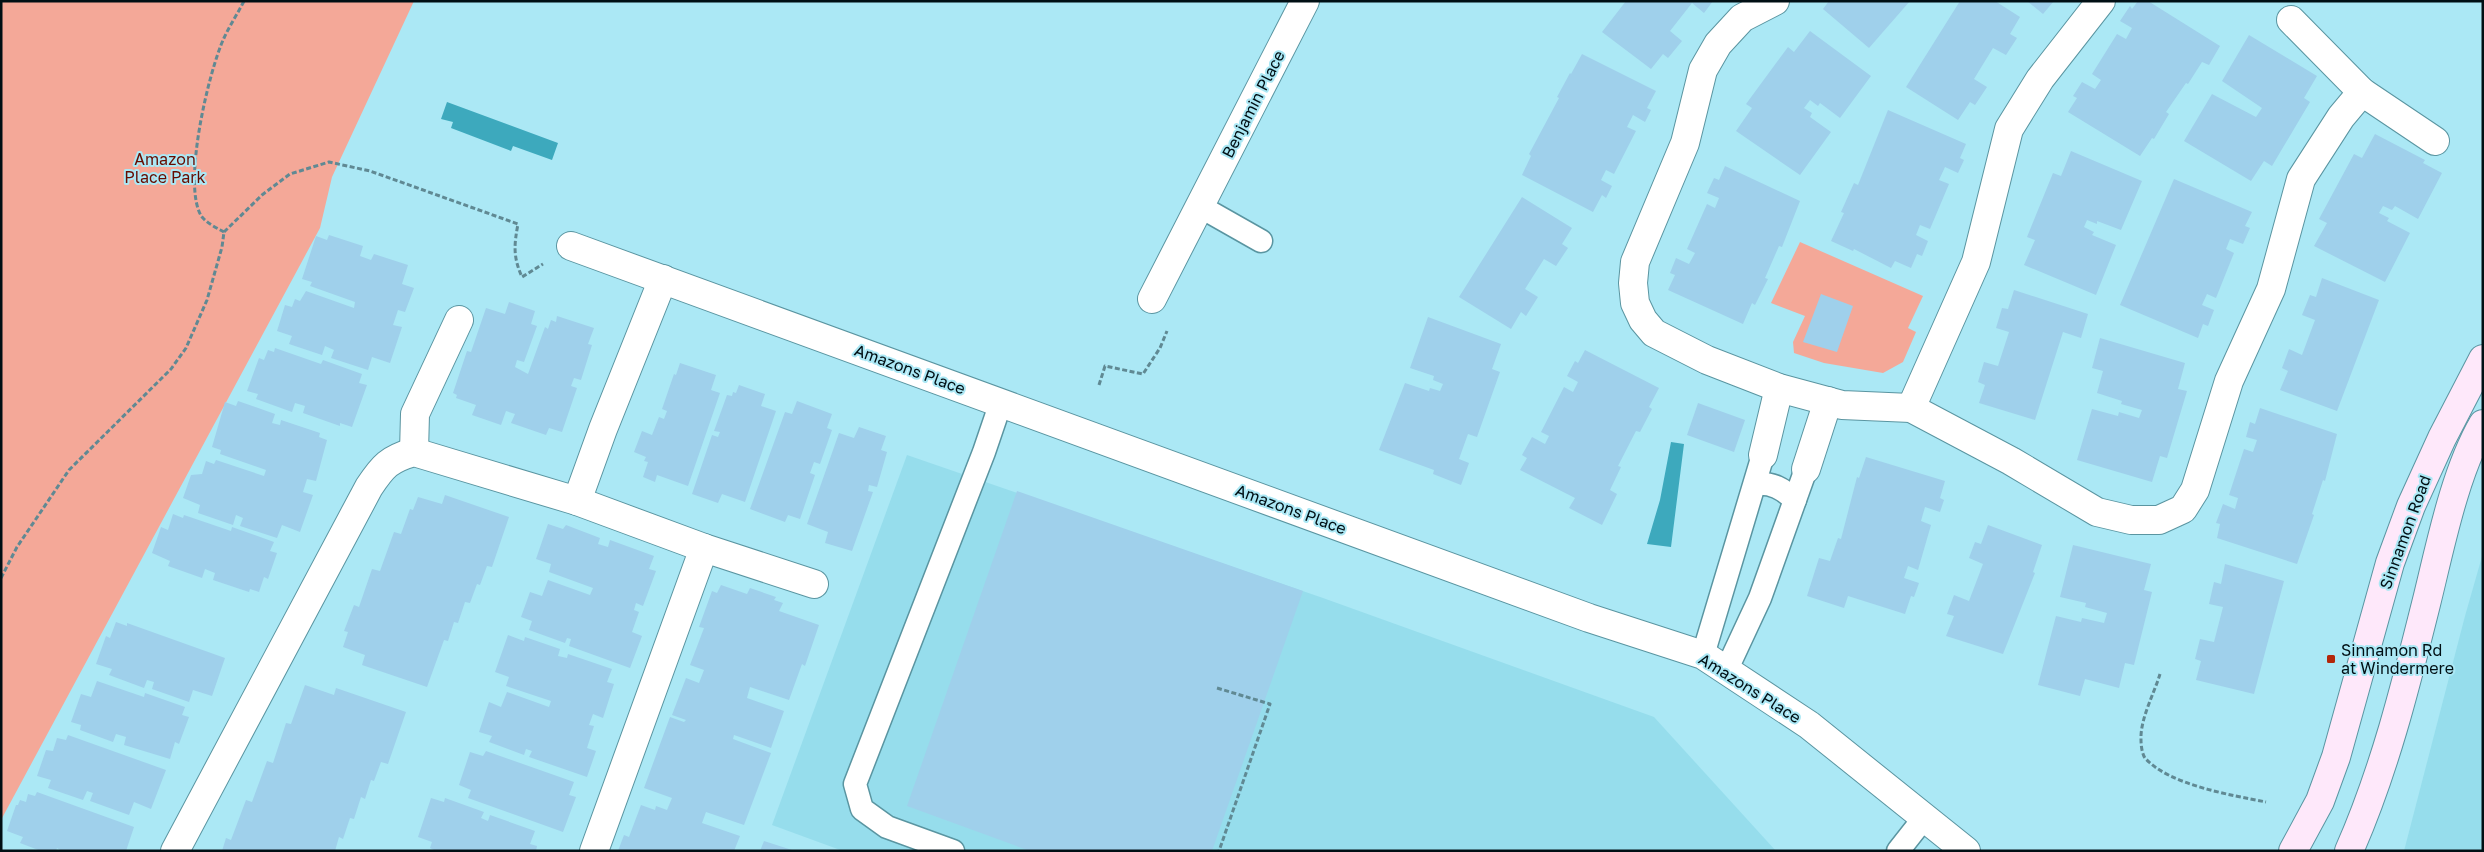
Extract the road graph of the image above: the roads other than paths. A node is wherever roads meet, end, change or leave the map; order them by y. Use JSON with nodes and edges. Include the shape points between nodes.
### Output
{"nodes":[{"id":1,"x":1305,"y":1,"type":"edge"},
{"id":2,"x":1775,"y":1,"type":"edge"},
{"id":3,"x":2102,"y":1,"type":"edge"},
{"id":4,"x":2291,"y":20,"type":"dead end"},
{"id":5,"x":2362,"y":92,"type":"junction"},
{"id":6,"x":2435,"y":141,"type":"dead end"},
{"id":7,"x":1201,"y":207,"type":"junction"},
{"id":8,"x":1261,"y":241,"type":"dead end"},
{"id":9,"x":571,"y":246,"type":"road end"},
{"id":10,"x":663,"y":279,"type":"junction"},
{"id":11,"x":1152,"y":299,"type":"dead end"},
{"id":12,"x":459,"y":320,"type":"dead end"},
{"id":13,"x":2483,"y":360,"type":"edge"},
{"id":14,"x":1778,"y":388,"type":"junction"},
{"id":15,"x":1828,"y":401,"type":"junction"},
{"id":16,"x":1001,"y":402,"type":"junction"},
{"id":17,"x":1911,"y":408,"type":"junction"},
{"id":18,"x":2483,"y":424,"type":"edge"},
{"id":19,"x":414,"y":452,"type":"junction"},
{"id":20,"x":1764,"y":455,"type":"joint"},
{"id":21,"x":1806,"y":469,"type":"joint"},
{"id":22,"x":1755,"y":484,"type":"junction"},
{"id":23,"x":1795,"y":500,"type":"junction"},
{"id":24,"x":577,"y":501,"type":"junction"},
{"id":25,"x":704,"y":548,"type":"junction"},
{"id":26,"x":814,"y":584,"type":"dead end"},
{"id":27,"x":1703,"y":655,"type":"junction"},
{"id":28,"x":1726,"y":671,"type":"junction"},
{"id":29,"x":1924,"y":818,"type":"junction"},
{"id":30,"x":175,"y":851,"type":"edge"},
{"id":31,"x":594,"y":851,"type":"edge"},
{"id":32,"x":953,"y":851,"type":"edge"},
{"id":33,"x":1898,"y":851,"type":"edge"},
{"id":34,"x":1966,"y":851,"type":"edge"},
{"id":35,"x":2293,"y":851,"type":"edge"},
{"id":36,"x":2349,"y":851,"type":"edge"}],
"edges":[{"from":1,"to":7,"type":"street","name":"Benjamin Place"},
{"from":2,"to":14,"type":"street","via":[[1742,18],[1718,44],[1703,70],[1684,143],[1635,262],[1633,284],[1635,303],[1654,333],[1707,360]]},
{"from":3,"to":17,"type":"street","via":[[2040,79],[2009,129],[1976,262]]},
{"from":4,"to":5,"type":"street"},
{"from":5,"to":6,"type":"street"},
{"from":5,"to":17,"type":"street","via":[[2341,117],[2301,179],[2271,289],[2229,381],[2195,490],[2183,509],[2159,520],[2131,520],[2097,512],[2012,461]]},
{"from":7,"to":8,"type":"lane"},
{"from":7,"to":11,"type":"street","name":"Benjamin Place"},
{"from":9,"to":10,"type":"street","name":"Amazons Place"},
{"from":10,"to":16,"type":"street","name":"Amazons Place"},
{"from":10,"to":24,"type":"street"},
{"from":12,"to":19,"type":"street","via":[[415,414]]},
{"from":13,"to":35,"type":"main road","name":"Sinnamon Road","via":[[2411,506],[2390,563],[2336,757],[2320,801]]},
{"from":14,"to":15,"type":"street"},
{"from":14,"to":20,"type":"street"},
{"from":15,"to":17,"type":"street","via":[[1842,405]]},
{"from":15,"to":21,"type":"street"},
{"from":16,"to":27,"type":"street","name":"Amazons Place","via":[[1589,618]]},
{"from":16,"to":32,"type":"lane","via":[[855,784],[862,809],[887,827]]},
{"from":18,"to":36,"type":"main road","via":[[2461,475],[2440,546],[2392,736]]},
{"from":19,"to":24,"type":"street"},
{"from":19,"to":30,"type":"street","via":[[396,457],[382,467],[368,487]]},
{"from":20,"to":22,"type":"lane"},
{"from":21,"to":23,"type":"lane"},
{"from":22,"to":23,"type":"lane","via":[[1782,488]]},
{"from":22,"to":27,"type":"lane"},
{"from":23,"to":28,"type":"lane","via":[[1760,598]]},
{"from":24,"to":25,"type":"street"},
{"from":25,"to":26,"type":"street"},
{"from":25,"to":31,"type":"street"},
{"from":27,"to":28,"type":"street","name":"Amazons Place"},
{"from":28,"to":29,"type":"street","name":"Amazons Place","via":[[1809,725]]},
{"from":29,"to":33,"type":"lane"},
{"from":29,"to":34,"type":"street","name":"Amazons Place"}]}
